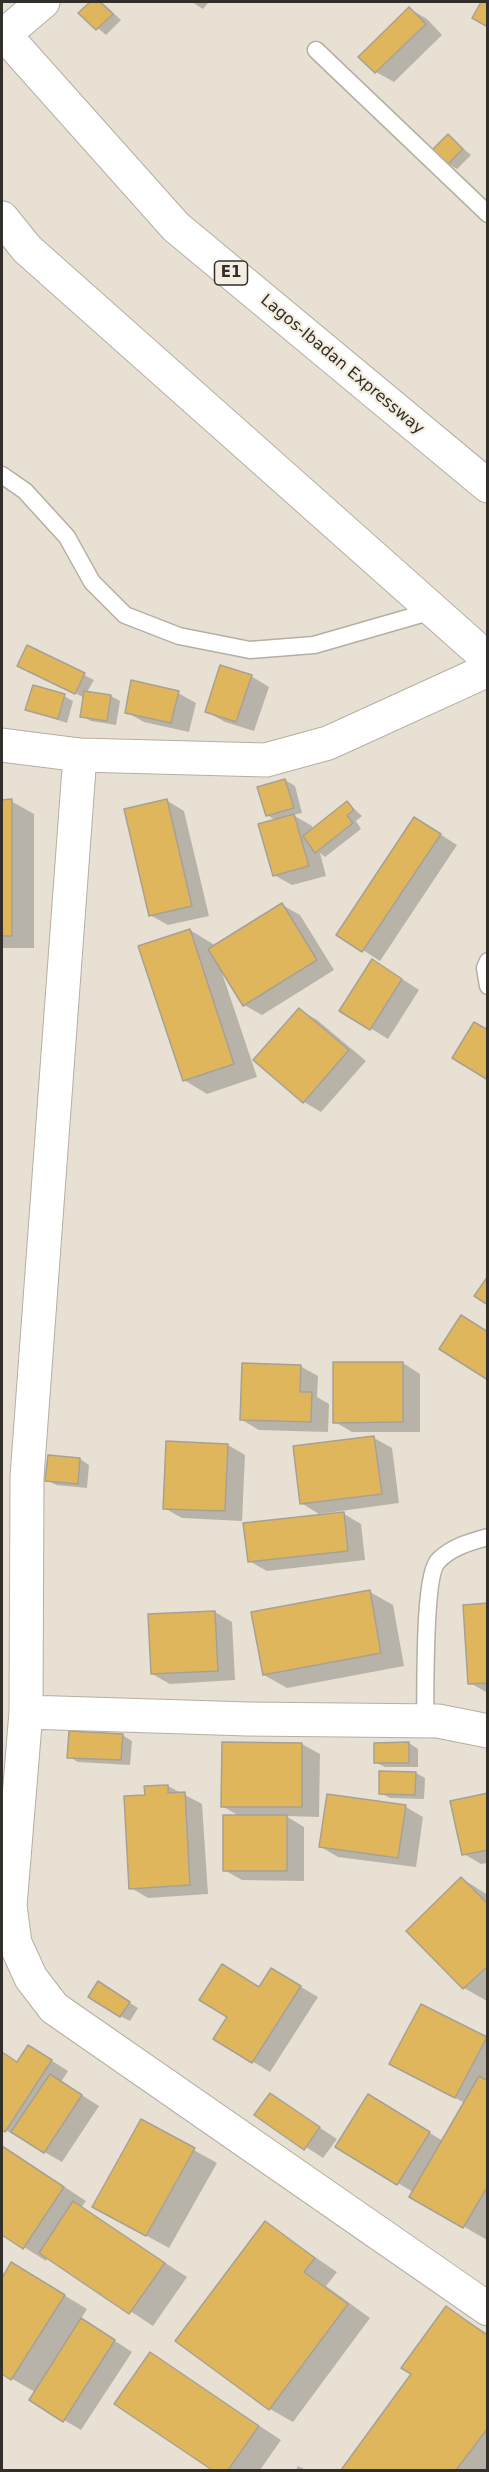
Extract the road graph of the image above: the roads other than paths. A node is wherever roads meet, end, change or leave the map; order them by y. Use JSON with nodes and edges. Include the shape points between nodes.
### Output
{"nodes":[{"id":1,"x":43,"y":2,"type":"edge"},
{"id":2,"x":3,"y":34,"type":"edge"},
{"id":3,"x":316,"y":50,"type":"dead end"},
{"id":4,"x":488,"y":214,"type":"edge"},
{"id":5,"x":2,"y":218,"type":"edge"},
{"id":6,"x":2,"y":475,"type":"edge"},
{"id":7,"x":488,"y":486,"type":"edge"},
{"id":8,"x":432,"y":612,"type":"junction"},
{"id":9,"x":488,"y":658,"type":"edge"},
{"id":10,"x":488,"y":670,"type":"edge"},
{"id":11,"x":2,"y":745,"type":"edge"},
{"id":12,"x":80,"y":755,"type":"junction"},
{"id":13,"x":488,"y":961,"type":"edge"},
{"id":14,"x":488,"y":986,"type":"edge"},
{"id":15,"x":14,"y":1475,"type":"edge"},
{"id":16,"x":488,"y":1537,"type":"edge"},
{"id":17,"x":26,"y":1712,"type":"junction"},
{"id":18,"x":425,"y":1720,"type":"junction"},
{"id":19,"x":488,"y":1731,"type":"edge"},
{"id":20,"x":488,"y":2309,"type":"edge"}],
"edges":[{"from":1,"to":2,"type":"main road"},
{"from":2,"to":7,"type":"main road","name":"Lagos-Ibadan Expressway","number":"E1","via":[[176,227]]},
{"from":3,"to":4,"type":"lane"},
{"from":5,"to":8,"type":"main road","via":[[27,249]]},
{"from":6,"to":8,"type":"lane","via":[[25,491],[67,537],[92,582],[125,615],[179,636],[250,650],[314,645]]},
{"from":8,"to":9,"type":"main road"},
{"from":10,"to":12,"type":"main road","via":[[328,743],[266,760]]},
{"from":11,"to":12,"type":"main road"},
{"from":12,"to":15,"type":"main road"},
{"from":13,"to":14,"type":"lane"},
{"from":15,"to":17,"type":"main road"},
{"from":16,"to":18,"type":"lane","via":[[457,1547],[436,1562],[429,1586]]},
{"from":17,"to":18,"type":"main road"},
{"from":17,"to":20,"type":"main road","via":[[10,1906],[15,1943],[31,1978],[54,2008]]},
{"from":18,"to":19,"type":"main road"}]}
